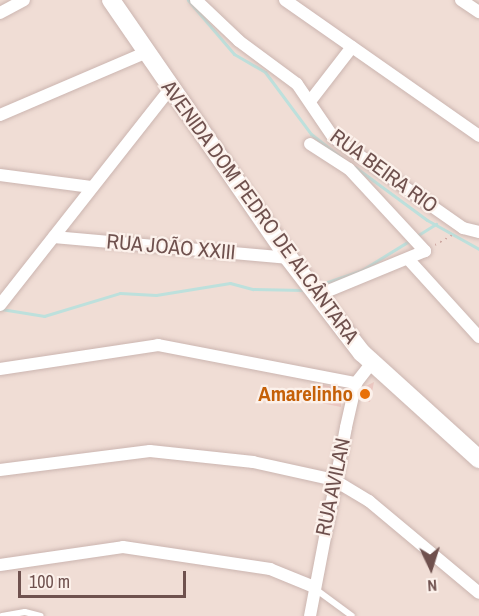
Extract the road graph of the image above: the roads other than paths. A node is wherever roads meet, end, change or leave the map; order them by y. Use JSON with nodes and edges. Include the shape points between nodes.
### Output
{"nodes":[{"id":1,"x":24,"y":0,"type":"edge"},
{"id":2,"x":111,"y":0,"type":"edge"},
{"id":3,"x":196,"y":0,"type":"edge"},
{"id":4,"x":285,"y":0,"type":"edge"},
{"id":5,"x":461,"y":0,"type":"edge"},
{"id":6,"x":479,"y":12,"type":"edge"},
{"id":7,"x":0,"y":13,"type":"edge"},
{"id":8,"x":352,"y":47,"type":"junction"},
{"id":9,"x":147,"y":52,"type":"junction"},
{"id":10,"x":170,"y":88,"type":"junction"},
{"id":11,"x":311,"y":100,"type":"junction"},
{"id":12,"x":0,"y":115,"type":"edge"},
{"id":13,"x":479,"y":136,"type":"edge"},
{"id":14,"x":310,"y":144,"type":"dead end"},
{"id":15,"x":0,"y":175,"type":"edge"},
{"id":16,"x":91,"y":188,"type":"junction"},
{"id":17,"x":479,"y":232,"type":"edge"},
{"id":18,"x":54,"y":237,"type":"junction"},
{"id":19,"x":289,"y":258,"type":"junction"},
{"id":20,"x":409,"y":260,"type":"junction"},
{"id":21,"x":314,"y":293,"type":"junction"},
{"id":22,"x":1,"y":303,"type":"edge"},
{"id":23,"x":479,"y":337,"type":"edge"},
{"id":24,"x":371,"y":364,"type":"junction"},
{"id":25,"x":0,"y":369,"type":"edge"},
{"id":26,"x":356,"y":383,"type":"junction"},
{"id":27,"x":479,"y":459,"type":"edge"},
{"id":28,"x":0,"y":470,"type":"edge"},
{"id":29,"x":334,"y":480,"type":"junction"},
{"id":30,"x":0,"y":565,"type":"edge"},
{"id":31,"x":314,"y":587,"type":"junction"},
{"id":32,"x":479,"y":592,"type":"edge"},
{"id":33,"x":2,"y":616,"type":"edge"},
{"id":34,"x":41,"y":616,"type":"edge"},
{"id":35,"x":310,"y":616,"type":"edge"},
{"id":36,"x":352,"y":616,"type":"edge"}],
"edges":[{"from":1,"to":7,"type":"street"},
{"from":2,"to":9,"type":"street","name":"AVENIDA DOM PEDRO DE ALCÂNTARA"},
{"from":3,"to":11,"type":"street","name":"RUA BEIRA RIO"},
{"from":4,"to":8,"type":"street"},
{"from":5,"to":6,"type":"street"},
{"from":8,"to":11,"type":"street"},
{"from":8,"to":13,"type":"street"},
{"from":9,"to":10,"type":"street","name":"AVENIDA DOM PEDRO DE ALCÂNTARA"},
{"from":9,"to":12,"type":"street"},
{"from":10,"to":16,"type":"street"},
{"from":10,"to":19,"type":"street","name":"AVENIDA DOM PEDRO DE ALCÂNTARA"},
{"from":11,"to":17,"type":"street","name":"RUA BEIRA RIO","via":[[333,137],[463,228]]},
{"from":14,"to":20,"type":"street","via":[[349,169],[425,248]]},
{"from":15,"to":16,"type":"street"},
{"from":16,"to":18,"type":"street"},
{"from":18,"to":19,"type":"street","name":"RUA JOÃO XXIII"},
{"from":18,"to":22,"type":"street"},
{"from":19,"to":21,"type":"street","name":"AVENIDA DOM PEDRO DE ALCÂNTARA"},
{"from":20,"to":21,"type":"street"},
{"from":20,"to":23,"type":"street"},
{"from":21,"to":24,"type":"street","name":"AVENIDA DOM PEDRO DE ALCÂNTARA"},
{"from":24,"to":26,"type":"street","name":"RUA AVILAN"},
{"from":24,"to":27,"type":"street","name":"AVENIDA DOM PEDRO DE ALCÂNTARA"},
{"from":25,"to":26,"type":"street","via":[[158,345]]},
{"from":26,"to":29,"type":"street","name":"RUA AVILAN"},
{"from":28,"to":29,"type":"street","via":[[150,451],[253,462]]},
{"from":29,"to":31,"type":"street","name":"RUA AVILAN"},
{"from":29,"to":32,"type":"street","via":[[369,501]]},
{"from":30,"to":31,"type":"street","via":[[123,547],[270,569]]},
{"from":31,"to":35,"type":"street","name":"RUA AVILAN"},
{"from":31,"to":36,"type":"lane"},
{"from":33,"to":34,"type":"lane","via":[[25,612]]}]}
